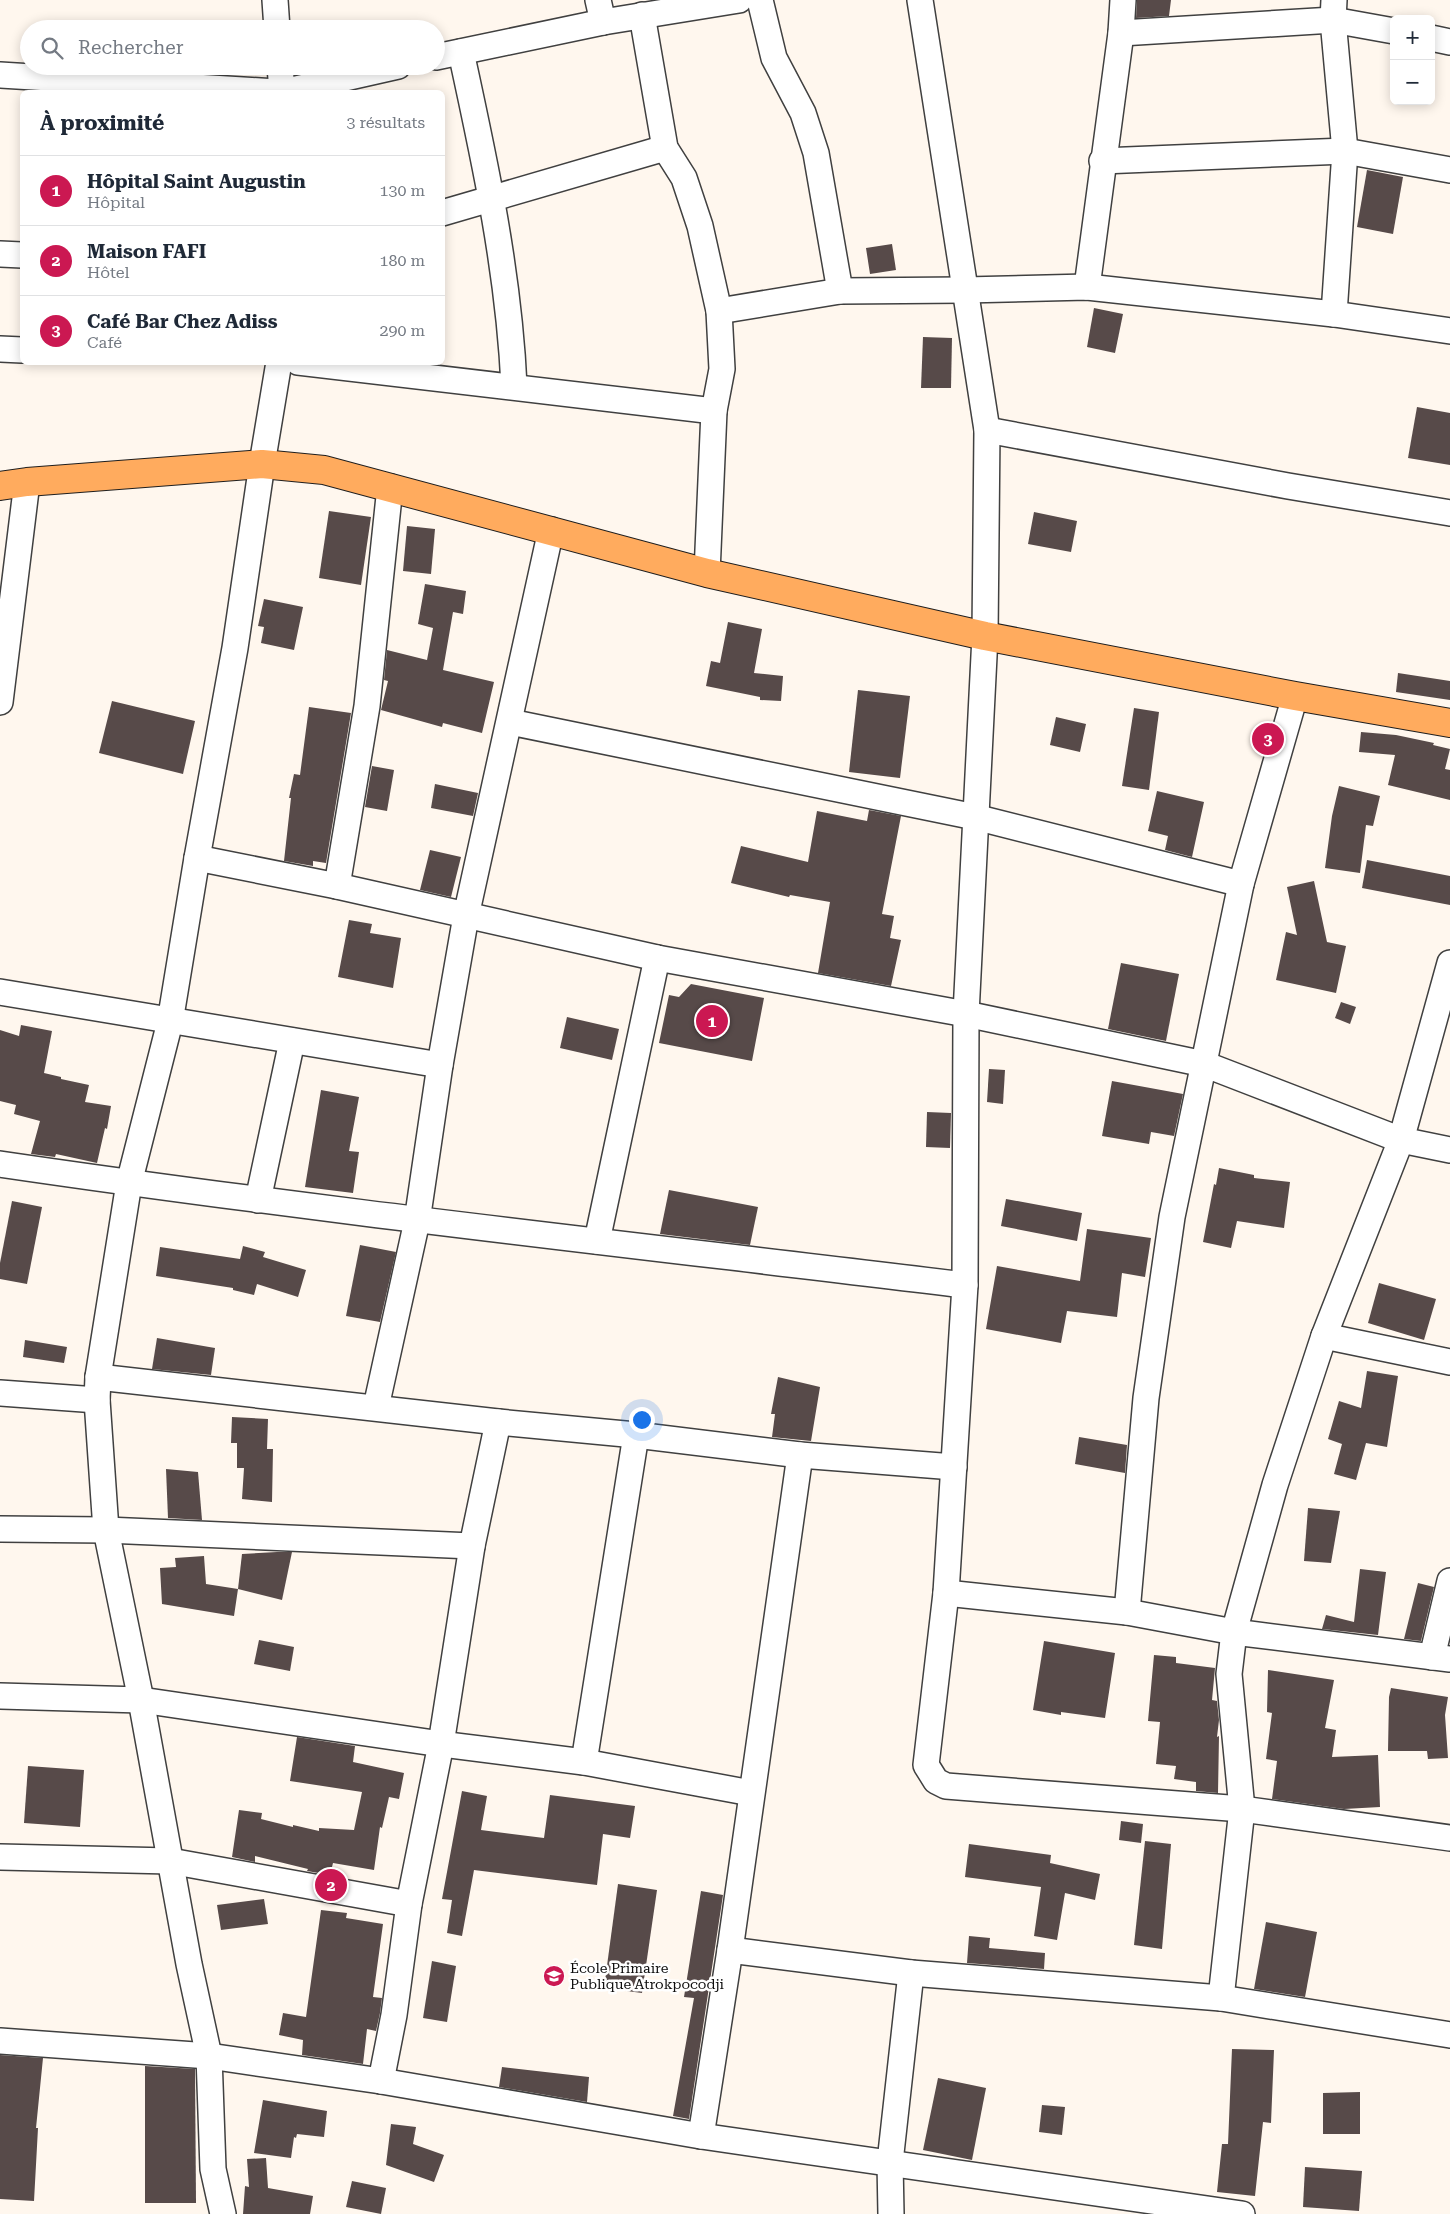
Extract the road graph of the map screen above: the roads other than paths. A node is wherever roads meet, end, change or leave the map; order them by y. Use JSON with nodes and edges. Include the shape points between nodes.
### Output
{"nodes":[{"id":1,"x":275,"y":0,"type":"edge"},
{"id":2,"x":739,"y":0,"type":"edge"},
{"id":3,"x":760,"y":0,"type":"edge"},
{"id":4,"x":920,"y":0,"type":"edge"},
{"id":5,"x":1123,"y":0,"type":"edge"},
{"id":6,"x":1333,"y":10,"type":"edge"},
{"id":7,"x":601,"y":11,"type":"edge"},
{"id":8,"x":642,"y":15,"type":"junction"},
{"id":9,"x":276,"y":20,"type":"edge"},
{"id":10,"x":1390,"y":30,"type":"edge"},
{"id":11,"x":1121,"y":33,"type":"junction"},
{"id":12,"x":1435,"y":39,"type":"edge"},
{"id":13,"x":1450,"y":42,"type":"edge"},
{"id":14,"x":461,"y":52,"type":"junction"},
{"id":15,"x":445,"y":56,"type":"edge"},
{"id":16,"x":0,"y":75,"type":"edge"},
{"id":17,"x":281,"y":75,"type":"edge"},
{"id":18,"x":358,"y":75,"type":"edge"},
{"id":19,"x":244,"y":90,"type":"edge"},
{"id":20,"x":282,"y":90,"type":"edge"},
{"id":21,"x":291,"y":90,"type":"edge"},
{"id":22,"x":665,"y":148,"type":"junction"},
{"id":23,"x":1345,"y":151,"type":"junction"},
{"id":24,"x":1102,"y":161,"type":"junction"},
{"id":25,"x":1450,"y":170,"type":"edge"},
{"id":26,"x":493,"y":199,"type":"junction"},
{"id":27,"x":445,"y":212,"type":"edge"},
{"id":28,"x":0,"y":254,"type":"edge"},
{"id":29,"x":20,"y":255,"type":"edge"},
{"id":30,"x":1086,"y":287,"type":"junction"},
{"id":31,"x":965,"y":290,"type":"junction"},
{"id":32,"x":840,"y":291,"type":"junction"},
{"id":33,"x":719,"y":311,"type":"junction"},
{"id":34,"x":1334,"y":314,"type":"junction"},
{"id":35,"x":1450,"y":331,"type":"edge"},
{"id":36,"x":0,"y":349,"type":"edge"},
{"id":37,"x":20,"y":350,"type":"edge"},
{"id":38,"x":278,"y":365,"type":"edge"},
{"id":39,"x":325,"y":365,"type":"edge"},
{"id":40,"x":514,"y":386,"type":"junction"},
{"id":41,"x":714,"y":411,"type":"junction"},
{"id":42,"x":987,"y":430,"type":"junction"},
{"id":43,"x":262,"y":464,"type":"junction"},
{"id":44,"x":27,"y":482,"type":"junction"},
{"id":45,"x":0,"y":486,"type":"edge"},
{"id":46,"x":390,"y":487,"type":"junction"},
{"id":47,"x":1450,"y":513,"type":"edge"},
{"id":48,"x":551,"y":530,"type":"junction"},
{"id":49,"x":707,"y":573,"type":"junction"},
{"id":50,"x":984,"y":636,"type":"junction"},
{"id":51,"x":1296,"y":696,"type":"junction"},
{"id":52,"x":0,"y":702,"type":"edge"},
{"id":53,"x":510,"y":722,"type":"junction"},
{"id":54,"x":1450,"y":723,"type":"edge"},
{"id":55,"x":975,"y":817,"type":"junction"},
{"id":56,"x":196,"y":858,"type":"junction"},
{"id":57,"x":1240,"y":884,"type":"junction"},
{"id":58,"x":337,"y":886,"type":"junction"},
{"id":59,"x":466,"y":916,"type":"junction"},
{"id":60,"x":656,"y":958,"type":"junction"},
{"id":61,"x":1450,"y":963,"type":"edge"},
{"id":62,"x":0,"y":992,"type":"edge"},
{"id":63,"x":966,"y":1014,"type":"junction"},
{"id":64,"x":170,"y":1022,"type":"junction"},
{"id":65,"x":292,"y":1041,"type":"junction"},
{"id":66,"x":1204,"y":1064,"type":"junction"},
{"id":67,"x":440,"y":1065,"type":"junction"},
{"id":68,"x":1401,"y":1140,"type":"junction"},
{"id":69,"x":1450,"y":1150,"type":"edge"},
{"id":70,"x":0,"y":1164,"type":"edge"},
{"id":71,"x":129,"y":1183,"type":"junction"},
{"id":72,"x":258,"y":1200,"type":"junction"},
{"id":73,"x":417,"y":1220,"type":"junction"},
{"id":74,"x":597,"y":1241,"type":"junction"},
{"id":75,"x":965,"y":1285,"type":"junction"},
{"id":76,"x":1324,"y":1336,"type":"junction"},
{"id":77,"x":1450,"y":1362,"type":"edge"},
{"id":78,"x":97,"y":1388,"type":"junction"},
{"id":79,"x":0,"y":1393,"type":"edge"},
{"id":80,"x":376,"y":1407,"type":"junction"},
{"id":81,"x":498,"y":1422,"type":"junction"},
{"id":82,"x":636,"y":1435,"type":"junction"},
{"id":83,"x":800,"y":1455,"type":"junction"},
{"id":84,"x":954,"y":1467,"type":"junction"},
{"id":85,"x":0,"y":1529,"type":"edge"},
{"id":86,"x":106,"y":1530,"type":"junction"},
{"id":87,"x":472,"y":1546,"type":"junction"},
{"id":88,"x":1450,"y":1581,"type":"edge"},
{"id":89,"x":946,"y":1593,"type":"junction"},
{"id":90,"x":1127,"y":1612,"type":"junction"},
{"id":91,"x":1234,"y":1632,"type":"junction"},
{"id":92,"x":1441,"y":1658,"type":"edge"},
{"id":93,"x":0,"y":1696,"type":"edge"},
{"id":94,"x":141,"y":1700,"type":"junction"},
{"id":95,"x":442,"y":1744,"type":"junction"},
{"id":96,"x":584,"y":1762,"type":"junction"},
{"id":97,"x":751,"y":1793,"type":"junction"},
{"id":98,"x":1242,"y":1809,"type":"junction"},
{"id":99,"x":1450,"y":1838,"type":"edge"},
{"id":100,"x":0,"y":1857,"type":"edge"},
{"id":101,"x":170,"y":1861,"type":"junction"},
{"id":102,"x":409,"y":1904,"type":"junction"},
{"id":103,"x":730,"y":1950,"type":"junction"},
{"id":104,"x":911,"y":1973,"type":"junction"},
{"id":105,"x":1221,"y":1998,"type":"junction"},
{"id":106,"x":1450,"y":2035,"type":"edge"},
{"id":107,"x":0,"y":2041,"type":"edge"},
{"id":108,"x":209,"y":2056,"type":"junction"},
{"id":109,"x":381,"y":2081,"type":"junction"},
{"id":110,"x":701,"y":2136,"type":"junction"},
{"id":111,"x":890,"y":2162,"type":"junction"},
{"id":112,"x":223,"y":2214,"type":"edge"},
{"id":113,"x":891,"y":2214,"type":"edge"},
{"id":114,"x":1242,"y":2214,"type":"edge"}],
"edges":[{"from":1,"to":9,"type":"street"},
{"from":2,"to":8,"type":"street"},
{"from":3,"to":32,"type":"street","via":[[774,58],[803,113],[816,153]]},
{"from":4,"to":31,"type":"street"},
{"from":5,"to":11,"type":"street"},
{"from":6,"to":10,"type":"street"},
{"from":6,"to":11,"type":"street"},
{"from":6,"to":23,"type":"street"},
{"from":7,"to":8,"type":"street"},
{"from":7,"to":14,"type":"street"},
{"from":8,"to":22,"type":"street"},
{"from":11,"to":24,"type":"street"},
{"from":12,"to":13,"type":"street"},
{"from":14,"to":15,"type":"street"},
{"from":14,"to":26,"type":"street"},
{"from":16,"to":19,"type":"street"},
{"from":17,"to":20,"type":"street"},
{"from":18,"to":21,"type":"street"},
{"from":22,"to":26,"type":"street"},
{"from":22,"to":33,"type":"street","via":[[684,178],[700,226]]},
{"from":23,"to":24,"type":"street"},
{"from":23,"to":25,"type":"street"},
{"from":23,"to":34,"type":"street"},
{"from":24,"to":30,"type":"street"},
{"from":26,"to":27,"type":"street"},
{"from":26,"to":40,"type":"street","via":[[512,344]]},
{"from":28,"to":29,"type":"street"},
{"from":30,"to":31,"type":"street"},
{"from":30,"to":34,"type":"street"},
{"from":31,"to":32,"type":"street"},
{"from":31,"to":42,"type":"street"},
{"from":32,"to":33,"type":"street"},
{"from":33,"to":41,"type":"street","via":[[722,369]]},
{"from":34,"to":35,"type":"street"},
{"from":36,"to":37,"type":"street"},
{"from":38,"to":43,"type":"street"},
{"from":39,"to":40,"type":"street"},
{"from":40,"to":41,"type":"street"},
{"from":41,"to":49,"type":"street"},
{"from":42,"to":47,"type":"street"},
{"from":42,"to":50,"type":"street"},
{"from":43,"to":44,"type":"main road"},
{"from":43,"to":46,"type":"main road","via":[[324,470]]},
{"from":43,"to":56,"type":"street","via":[[235,648]]},
{"from":44,"to":45,"type":"main road"},
{"from":44,"to":52,"type":"street"},
{"from":46,"to":48,"type":"main road"},
{"from":46,"to":58,"type":"street","via":[[367,706]]},
{"from":48,"to":49,"type":"main road"},
{"from":48,"to":53,"type":"street"},
{"from":49,"to":50,"type":"main road"},
{"from":50,"to":51,"type":"main road"},
{"from":50,"to":55,"type":"street"},
{"from":51,"to":54,"type":"main road"},
{"from":51,"to":57,"type":"street"},
{"from":53,"to":55,"type":"street"},
{"from":53,"to":59,"type":"street"},
{"from":55,"to":57,"type":"street"},
{"from":55,"to":63,"type":"street"},
{"from":56,"to":58,"type":"street"},
{"from":56,"to":64,"type":"street"},
{"from":57,"to":66,"type":"street"},
{"from":58,"to":59,"type":"street"},
{"from":59,"to":60,"type":"street"},
{"from":59,"to":67,"type":"street"},
{"from":60,"to":63,"type":"street"},
{"from":60,"to":74,"type":"street"},
{"from":61,"to":68,"type":"street"},
{"from":62,"to":64,"type":"street"},
{"from":63,"to":66,"type":"street"},
{"from":63,"to":75,"type":"street"},
{"from":64,"to":65,"type":"street"},
{"from":64,"to":71,"type":"street"},
{"from":65,"to":67,"type":"street"},
{"from":65,"to":72,"type":"street"},
{"from":66,"to":68,"type":"street"},
{"from":66,"to":90,"type":"street","via":[[1172,1217],[1146,1398]]},
{"from":67,"to":73,"type":"street"},
{"from":68,"to":69,"type":"street"},
{"from":68,"to":76,"type":"street"},
{"from":70,"to":71,"type":"street"},
{"from":71,"to":72,"type":"street"},
{"from":71,"to":78,"type":"street"},
{"from":72,"to":73,"type":"street"},
{"from":73,"to":74,"type":"street"},
{"from":73,"to":80,"type":"street"},
{"from":74,"to":75,"type":"street"},
{"from":75,"to":84,"type":"street"},
{"from":76,"to":77,"type":"street"},
{"from":76,"to":91,"type":"street","via":[[1275,1485]]},
{"from":78,"to":79,"type":"street"},
{"from":78,"to":80,"type":"street"},
{"from":78,"to":86,"type":"street"},
{"from":80,"to":81,"type":"street"},
{"from":81,"to":82,"type":"street"},
{"from":81,"to":87,"type":"street"},
{"from":82,"to":83,"type":"street"},
{"from":82,"to":96,"type":"street"},
{"from":83,"to":84,"type":"street"},
{"from":83,"to":97,"type":"street"},
{"from":84,"to":89,"type":"street"},
{"from":85,"to":86,"type":"street"},
{"from":86,"to":87,"type":"street"},
{"from":86,"to":94,"type":"street"},
{"from":87,"to":95,"type":"street"},
{"from":88,"to":92,"type":"street"},
{"from":89,"to":90,"type":"street"},
{"from":89,"to":98,"type":"street","via":[[926,1765],[936,1781],[946,1786]]},
{"from":90,"to":91,"type":"street"},
{"from":91,"to":92,"type":"street"},
{"from":91,"to":98,"type":"street","via":[[1229,1674]]},
{"from":93,"to":94,"type":"street"},
{"from":94,"to":95,"type":"street"},
{"from":94,"to":101,"type":"street"},
{"from":95,"to":96,"type":"street"},
{"from":95,"to":102,"type":"street"},
{"from":96,"to":97,"type":"street"},
{"from":97,"to":103,"type":"street"},
{"from":98,"to":99,"type":"street"},
{"from":98,"to":105,"type":"street"},
{"from":100,"to":101,"type":"street"},
{"from":101,"to":102,"type":"street"},
{"from":101,"to":108,"type":"street"},
{"from":102,"to":109,"type":"street","via":[[394,2015]]},
{"from":103,"to":104,"type":"street"},
{"from":103,"to":110,"type":"street"},
{"from":104,"to":105,"type":"street"},
{"from":104,"to":111,"type":"street"},
{"from":105,"to":106,"type":"street"},
{"from":107,"to":108,"type":"street"},
{"from":108,"to":109,"type":"street"},
{"from":108,"to":112,"type":"street","via":[[213,2169]]},
{"from":109,"to":110,"type":"street"},
{"from":110,"to":111,"type":"street"},
{"from":111,"to":113,"type":"street"},
{"from":111,"to":114,"type":"street"}]}
